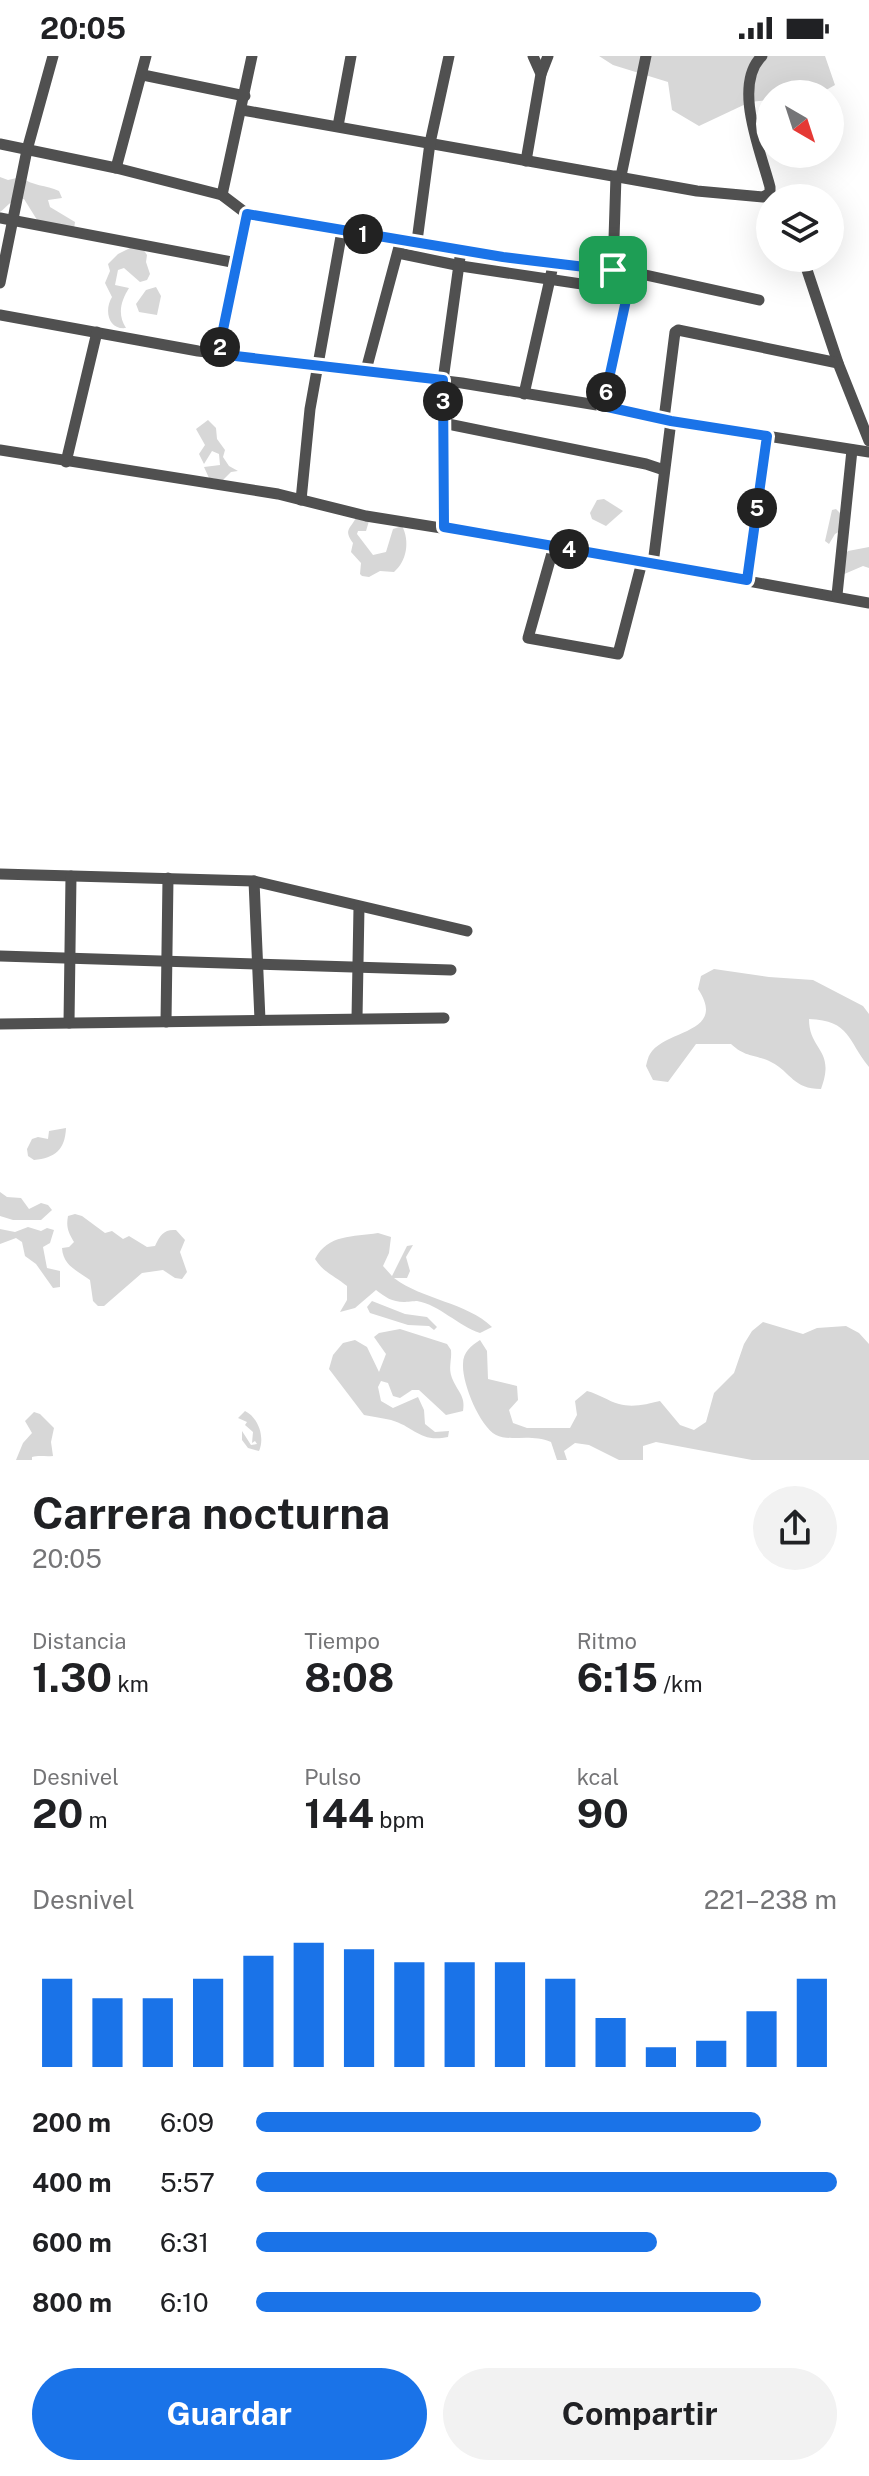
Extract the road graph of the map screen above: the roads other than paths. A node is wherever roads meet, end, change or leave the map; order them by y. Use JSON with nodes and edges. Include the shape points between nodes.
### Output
{"nodes":[{"id":1,"x":53,"y":56,"type":"edge"},
{"id":2,"x":146,"y":56,"type":"edge"},
{"id":3,"x":252,"y":56,"type":"edge"},
{"id":4,"x":351,"y":56,"type":"edge"},
{"id":5,"x":449,"y":56,"type":"edge"},
{"id":6,"x":533,"y":56,"type":"edge"},
{"id":7,"x":548,"y":56,"type":"edge"},
{"id":8,"x":646,"y":56,"type":"edge"},
{"id":9,"x":756,"y":58,"type":"edge"},
{"id":10,"x":541,"y":74,"type":"junction"},
{"id":11,"x":143,"y":75,"type":"junction"},
{"id":12,"x":245,"y":96,"type":"junction"},
{"id":13,"x":242,"y":110,"type":"junction"},
{"id":14,"x":338,"y":126,"type":"junction"},
{"id":15,"x":430,"y":143,"type":"junction"},
{"id":16,"x":0,"y":144,"type":"edge"},
{"id":17,"x":27,"y":150,"type":"junction"},
{"id":18,"x":526,"y":161,"type":"junction"},
{"id":19,"x":116,"y":168,"type":"junction"},
{"id":20,"x":619,"y":176,"type":"junction"},
{"id":21,"x":769,"y":184,"type":"edge"},
{"id":22,"x":222,"y":195,"type":"junction"},
{"id":23,"x":756,"y":196,"type":"edge"},
{"id":24,"x":247,"y":214,"type":"junction"},
{"id":25,"x":6,"y":219,"type":"edge"},
{"id":26,"x":342,"y":231,"type":"junction"},
{"id":27,"x":400,"y":238,"type":"junction"},
{"id":28,"x":417,"y":241,"type":"junction"},
{"id":29,"x":461,"y":250,"type":"junction"},
{"id":30,"x":398,"y":253,"type":"junction"},
{"id":31,"x":237,"y":263,"type":"junction"},
{"id":32,"x":554,"y":264,"type":"junction"},
{"id":33,"x":461,"y":266,"type":"junction"},
{"id":34,"x":615,"y":271,"type":"junction"},
{"id":35,"x":808,"y":272,"type":"edge"},
{"id":36,"x":550,"y":277,"type":"junction"},
{"id":37,"x":0,"y":283,"type":"edge"},
{"id":38,"x":628,"y":291,"type":"junction"},
{"id":39,"x":759,"y":300,"type":"dead end"},
{"id":40,"x":0,"y":315,"type":"edge"},
{"id":41,"x":97,"y":332,"type":"junction"},
{"id":42,"x":218,"y":354,"type":"junction"},
{"id":43,"x":838,"y":363,"type":"junction"},
{"id":44,"x":318,"y":365,"type":"junction"},
{"id":45,"x":366,"y":370,"type":"junction"},
{"id":46,"x":443,"y":380,"type":"junction"},
{"id":47,"x":524,"y":394,"type":"junction"},
{"id":48,"x":603,"y":406,"type":"junction"},
{"id":49,"x":667,"y":420,"type":"junction"},
{"id":50,"x":443,"y":423,"type":"junction"},
{"id":51,"x":767,"y":436,"type":"junction"},
{"id":52,"x":869,"y":441,"type":"edge"},
{"id":53,"x":0,"y":450,"type":"edge"},
{"id":54,"x":852,"y":450,"type":"junction"},
{"id":55,"x":869,"y":452,"type":"edge"},
{"id":56,"x":66,"y":462,"type":"junction"},
{"id":57,"x":664,"y":470,"type":"junction"},
{"id":58,"x":301,"y":500,"type":"junction"},
{"id":59,"x":444,"y":527,"type":"junction"},
{"id":60,"x":554,"y":546,"type":"junction"},
{"id":61,"x":647,"y":563,"type":"junction"},
{"id":62,"x":747,"y":580,"type":"junction"},
{"id":63,"x":837,"y":595,"type":"junction"},
{"id":64,"x":869,"y":603,"type":"edge"},
{"id":65,"x":0,"y":874,"type":"edge"},
{"id":66,"x":71,"y":876,"type":"junction"},
{"id":67,"x":168,"y":878,"type":"junction"},
{"id":68,"x":254,"y":881,"type":"junction"},
{"id":69,"x":359,"y":907,"type":"junction"},
{"id":70,"x":467,"y":931,"type":"dead end"},
{"id":71,"x":0,"y":956,"type":"edge"},
{"id":72,"x":70,"y":958,"type":"junction"},
{"id":73,"x":167,"y":961,"type":"junction"},
{"id":74,"x":258,"y":964,"type":"junction"},
{"id":75,"x":358,"y":967,"type":"junction"},
{"id":76,"x":451,"y":970,"type":"dead end"},
{"id":77,"x":357,"y":1018,"type":"junction"},
{"id":78,"x":444,"y":1018,"type":"dead end"},
{"id":79,"x":260,"y":1020,"type":"junction"},
{"id":80,"x":166,"y":1022,"type":"junction"},
{"id":81,"x":69,"y":1023,"type":"junction"},
{"id":82,"x":0,"y":1024,"type":"edge"}],
"edges":[{"from":1,"to":17,"type":"street"},
{"from":2,"to":11,"type":"street"},
{"from":3,"to":12,"type":"street"},
{"from":4,"to":14,"type":"street"},
{"from":5,"to":15,"type":"street"},
{"from":6,"to":10,"type":"street"},
{"from":7,"to":10,"type":"street"},
{"from":8,"to":20,"type":"street"},
{"from":9,"to":21,"type":"street","via":[[749,78],[750,111]]},
{"from":10,"to":18,"type":"street"},
{"from":11,"to":12,"type":"street"},
{"from":11,"to":19,"type":"street"},
{"from":12,"to":13,"type":"street"},
{"from":13,"to":14,"type":"street"},
{"from":13,"to":22,"type":"street"},
{"from":14,"to":15,"type":"street"},
{"from":15,"to":18,"type":"street"},
{"from":15,"to":28,"type":"street"},
{"from":16,"to":17,"type":"street"},
{"from":17,"to":19,"type":"street"},
{"from":17,"to":25,"type":"street"},
{"from":18,"to":20,"type":"street"},
{"from":19,"to":22,"type":"street"},
{"from":20,"to":23,"type":"street"},
{"from":20,"to":34,"type":"street"},
{"from":22,"to":24,"type":"street"},
{"from":24,"to":26,"type":"street"},
{"from":24,"to":31,"type":"street"},
{"from":25,"to":31,"type":"street"},
{"from":25,"to":37,"type":"street"},
{"from":26,"to":27,"type":"street"},
{"from":26,"to":44,"type":"street"},
{"from":27,"to":28,"type":"street"},
{"from":27,"to":30,"type":"street"},
{"from":28,"to":29,"type":"street"},
{"from":29,"to":32,"type":"street"},
{"from":29,"to":33,"type":"street"},
{"from":30,"to":33,"type":"street"},
{"from":30,"to":45,"type":"street"},
{"from":31,"to":42,"type":"street"},
{"from":32,"to":34,"type":"street"},
{"from":32,"to":36,"type":"street"},
{"from":33,"to":36,"type":"street"},
{"from":33,"to":46,"type":"street"},
{"from":34,"to":38,"type":"street"},
{"from":34,"to":39,"type":"street"},
{"from":35,"to":43,"type":"street"},
{"from":36,"to":38,"type":"street"},
{"from":36,"to":47,"type":"street"},
{"from":38,"to":48,"type":"street"},
{"from":40,"to":41,"type":"street"},
{"from":41,"to":42,"type":"street"},
{"from":41,"to":56,"type":"street"},
{"from":42,"to":44,"type":"street"},
{"from":43,"to":49,"type":"street","via":[[678,330]]},
{"from":43,"to":52,"type":"street"},
{"from":44,"to":45,"type":"street"},
{"from":44,"to":58,"type":"street"},
{"from":45,"to":46,"type":"street"},
{"from":46,"to":47,"type":"street"},
{"from":46,"to":50,"type":"street"},
{"from":47,"to":48,"type":"street"},
{"from":48,"to":49,"type":"street"},
{"from":49,"to":51,"type":"street"},
{"from":49,"to":57,"type":"street"},
{"from":50,"to":57,"type":"street"},
{"from":50,"to":59,"type":"street"},
{"from":51,"to":54,"type":"street"},
{"from":51,"to":62,"type":"street"},
{"from":53,"to":56,"type":"street"},
{"from":54,"to":55,"type":"street"},
{"from":54,"to":63,"type":"street"},
{"from":56,"to":58,"type":"street"},
{"from":57,"to":61,"type":"street"},
{"from":58,"to":59,"type":"street"},
{"from":59,"to":60,"type":"street"},
{"from":60,"to":61,"type":"street"},
{"from":60,"to":61,"type":"street","via":[[528,638],[618,654]]},
{"from":61,"to":62,"type":"street"},
{"from":62,"to":63,"type":"street"},
{"from":63,"to":64,"type":"street"},
{"from":65,"to":66,"type":"street"},
{"from":66,"to":67,"type":"street"},
{"from":66,"to":72,"type":"street"},
{"from":67,"to":68,"type":"street"},
{"from":67,"to":73,"type":"street"},
{"from":68,"to":69,"type":"street"},
{"from":68,"to":74,"type":"street"},
{"from":69,"to":70,"type":"street"},
{"from":69,"to":75,"type":"street"},
{"from":71,"to":72,"type":"street"},
{"from":72,"to":73,"type":"street"},
{"from":72,"to":81,"type":"street"},
{"from":73,"to":74,"type":"street"},
{"from":73,"to":80,"type":"street"},
{"from":74,"to":75,"type":"street"},
{"from":74,"to":79,"type":"street"},
{"from":75,"to":76,"type":"street"},
{"from":75,"to":77,"type":"street"},
{"from":77,"to":78,"type":"street"},
{"from":77,"to":79,"type":"street"},
{"from":79,"to":80,"type":"street"},
{"from":80,"to":81,"type":"street"},
{"from":81,"to":82,"type":"street"}]}
